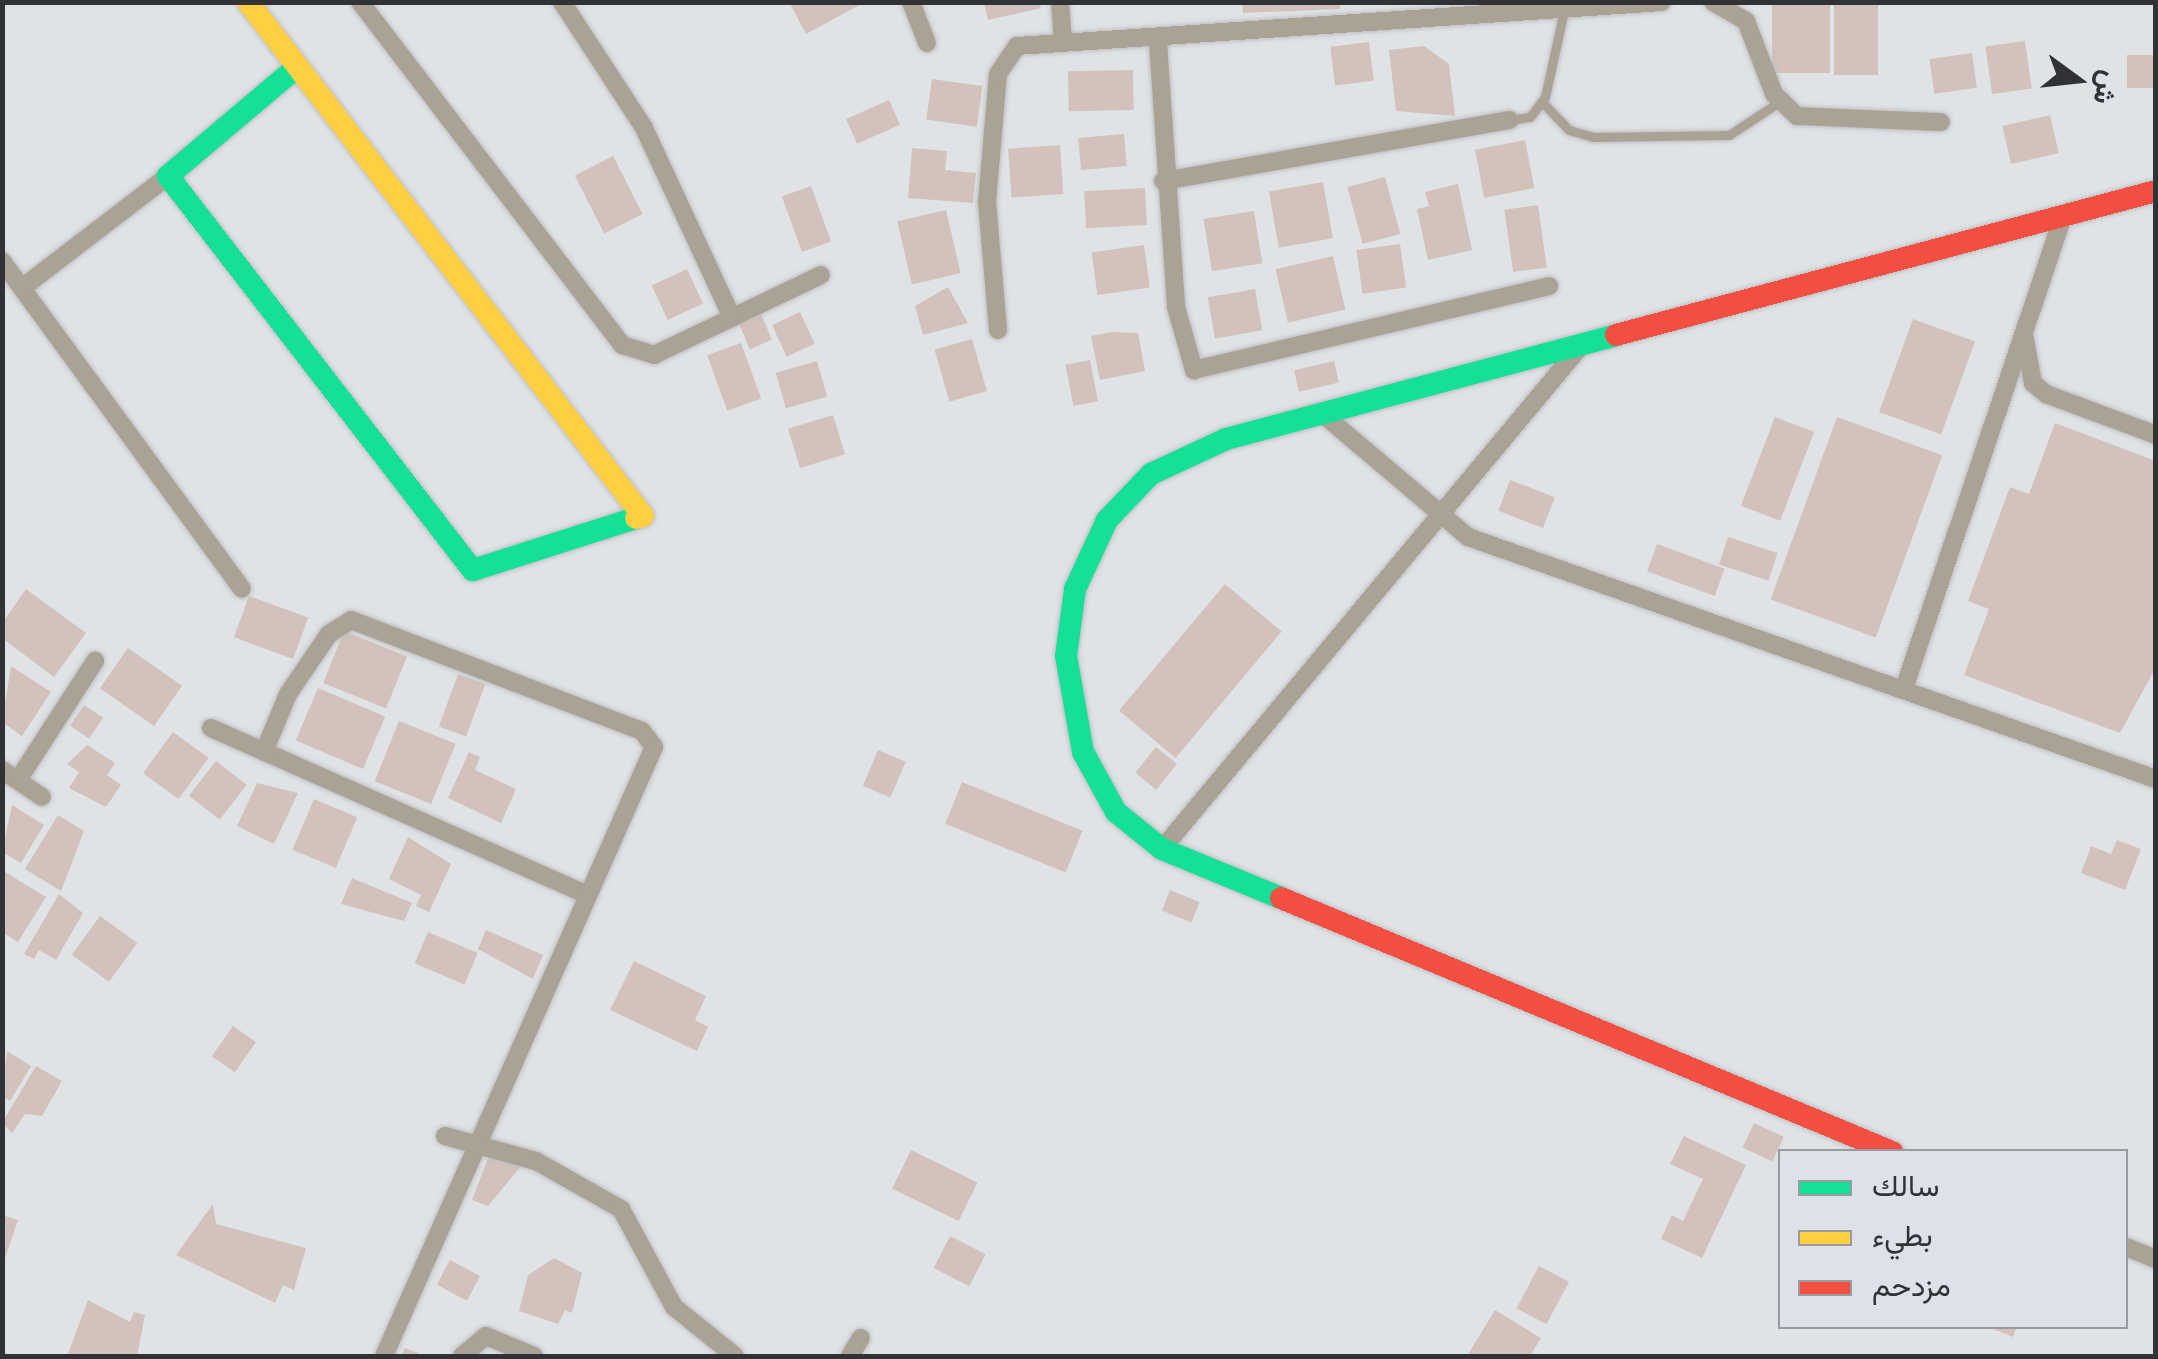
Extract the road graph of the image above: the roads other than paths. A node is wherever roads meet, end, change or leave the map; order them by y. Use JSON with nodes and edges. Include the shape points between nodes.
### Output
{"nodes":[{"id":1,"x":248,"y":2,"type":"edge"},
{"id":2,"x":360,"y":2,"type":"edge"},
{"id":3,"x":562,"y":2,"type":"edge"},
{"id":4,"x":911,"y":2,"type":"edge"},
{"id":5,"x":1060,"y":2,"type":"edge"},
{"id":6,"x":1662,"y":2,"type":"edge"},
{"id":7,"x":1713,"y":2,"type":"edge"},
{"id":8,"x":1563,"y":14,"type":"junction"},
{"id":9,"x":1063,"y":42,"type":"junction"},
{"id":10,"x":1158,"y":42,"type":"junction"},
{"id":11,"x":928,"y":43,"type":"dead end"},
{"id":12,"x":297,"y":66,"type":"junction"},
{"id":13,"x":1542,"y":102,"type":"junction"},
{"id":14,"x":1779,"y":102,"type":"junction"},
{"id":15,"x":1510,"y":120,"type":"joint"},
{"id":16,"x":1942,"y":122,"type":"dead end"},
{"id":17,"x":168,"y":176,"type":"junction"},
{"id":18,"x":1163,"y":181,"type":"junction"},
{"id":19,"x":2156,"y":191,"type":"edge"},
{"id":20,"x":2064,"y":214,"type":"junction"},
{"id":21,"x":2,"y":260,"type":"edge"},
{"id":22,"x":822,"y":275,"type":"dead end"},
{"id":23,"x":1549,"y":286,"type":"dead end"},
{"id":24,"x":22,"y":288,"type":"junction"},
{"id":25,"x":732,"y":318,"type":"junction"},
{"id":26,"x":998,"y":330,"type":"dead end"},
{"id":27,"x":2024,"y":334,"type":"junction"},
{"id":28,"x":1580,"y":347,"type":"junction"},
{"id":29,"x":1325,"y":416,"type":"junction"},
{"id":30,"x":2156,"y":435,"type":"edge"},
{"id":31,"x":1438,"y":518,"type":"junction"},
{"id":32,"x":242,"y":589,"type":"dead end"},
{"id":33,"x":95,"y":661,"type":"dead end"},
{"id":34,"x":1906,"y":686,"type":"junction"},
{"id":35,"x":211,"y":728,"type":"dead end"},
{"id":36,"x":264,"y":752,"type":"junction"},
{"id":37,"x":10,"y":775,"type":"edge"},
{"id":38,"x":2156,"y":779,"type":"edge"},
{"id":39,"x":42,"y":796,"type":"dead end"},
{"id":40,"x":1162,"y":850,"type":"junction"},
{"id":41,"x":588,"y":895,"type":"junction"},
{"id":42,"x":445,"y":1136,"type":"dead end"},
{"id":43,"x":481,"y":1146,"type":"junction"},
{"id":44,"x":1885,"y":1149,"type":"edge"},
{"id":45,"x":2128,"y":1248,"type":"edge"},
{"id":46,"x":2156,"y":1259,"type":"edge"},
{"id":47,"x":861,"y":1338,"type":"dead end"},
{"id":48,"x":384,"y":1356,"type":"edge"},
{"id":49,"x":462,"y":1356,"type":"edge"},
{"id":50,"x":534,"y":1356,"type":"edge"},
{"id":51,"x":735,"y":1356,"type":"edge"},
{"id":52,"x":850,"y":1356,"type":"edge"}],
"edges":[{"from":1,"to":12,"type":"street"},
{"from":2,"to":25,"type":"street","via":[[622,345],[654,355]]},
{"from":3,"to":25,"type":"street","via":[[644,128]]},
{"from":4,"to":11,"type":"street"},
{"from":5,"to":9,"type":"street"},
{"from":6,"to":8,"type":"street"},
{"from":7,"to":14,"type":"street","via":[[1746,21]]},
{"from":8,"to":10,"type":"street"},
{"from":8,"to":13,"type":"lane"},
{"from":9,"to":10,"type":"street"},
{"from":9,"to":26,"type":"street","via":[[1017,46],[998,74],[986,202]]},
{"from":10,"to":18,"type":"street"},
{"from":12,"to":17,"type":"street"},
{"from":12,"to":17,"type":"street","via":[[643,516],[473,570]]},
{"from":13,"to":14,"type":"lane","via":[[1569,130],[1593,137],[1729,135]]},
{"from":13,"to":15,"type":"lane"},
{"from":14,"to":16,"type":"street","via":[[1823,120]]},
{"from":15,"to":18,"type":"street"},
{"from":17,"to":24,"type":"street"},
{"from":18,"to":23,"type":"street","via":[[1183,355],[1194,370]]},
{"from":19,"to":20,"type":"street"},
{"from":20,"to":27,"type":"street"},
{"from":20,"to":28,"type":"street"},
{"from":21,"to":24,"type":"street"},
{"from":22,"to":25,"type":"street"},
{"from":24,"to":32,"type":"street"},
{"from":27,"to":30,"type":"street","via":[[2034,383],[2046,394]]},
{"from":27,"to":34,"type":"street"},
{"from":28,"to":29,"type":"street"},
{"from":28,"to":31,"type":"street"},
{"from":29,"to":31,"type":"street"},
{"from":29,"to":40,"type":"street","via":[[1226,440],[1151,474],[1107,520],[1075,589],[1066,656],[1083,752],[1116,812]]},
{"from":31,"to":34,"type":"street","via":[[1468,537]]},
{"from":31,"to":40,"type":"street"},
{"from":33,"to":37,"type":"street"},
{"from":34,"to":38,"type":"street"},
{"from":35,"to":36,"type":"street"},
{"from":36,"to":41,"type":"street"},
{"from":36,"to":41,"type":"street","via":[[288,694],[329,634],[351,620],[642,730],[653,760]]},
{"from":37,"to":39,"type":"street"},
{"from":40,"to":44,"type":"street"},
{"from":41,"to":43,"type":"street"},
{"from":42,"to":43,"type":"street"},
{"from":43,"to":48,"type":"street"},
{"from":43,"to":51,"type":"street","via":[[536,1161],[621,1209],[674,1307]]},
{"from":45,"to":46,"type":"street"},
{"from":47,"to":52,"type":"street"},
{"from":49,"to":50,"type":"street","via":[[486,1336]]}]}
